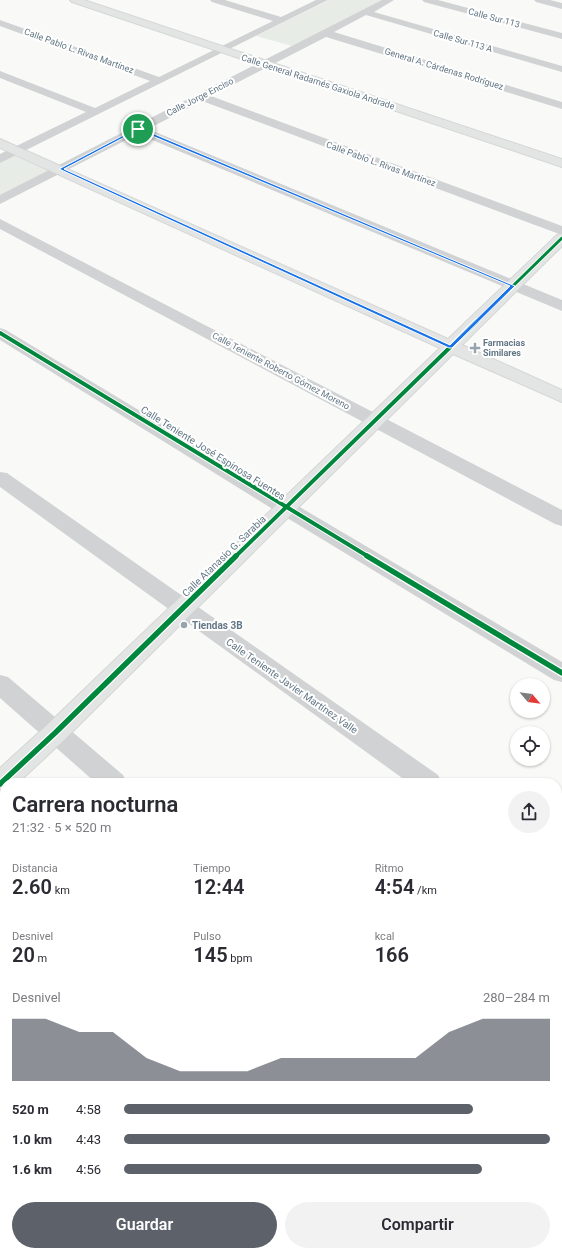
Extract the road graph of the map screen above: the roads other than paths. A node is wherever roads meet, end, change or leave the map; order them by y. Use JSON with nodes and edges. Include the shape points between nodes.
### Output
{"nodes":[{"id":1,"x":75,"y":0,"type":"edge"},
{"id":2,"x":215,"y":0,"type":"edge"},
{"id":3,"x":323,"y":0,"type":"edge"},
{"id":4,"x":388,"y":0,"type":"edge"},
{"id":5,"x":427,"y":0,"type":"edge"},
{"id":6,"x":539,"y":0,"type":"edge"},
{"id":7,"x":562,"y":6,"type":"edge"},
{"id":8,"x":365,"y":12,"type":"junction"},
{"id":9,"x":282,"y":20,"type":"junction"},
{"id":10,"x":0,"y":22,"type":"edge"},
{"id":11,"x":325,"y":33,"type":"junction"},
{"id":12,"x":250,"y":36,"type":"junction"},
{"id":13,"x":562,"y":36,"type":"edge"},
{"id":14,"x":264,"y":40,"type":"dead end"},
{"id":15,"x":279,"y":44,"type":"dead end"},
{"id":16,"x":294,"y":48,"type":"junction"},
{"id":17,"x":221,"y":50,"type":"junction"},
{"id":18,"x":264,"y":64,"type":"junction"},
{"id":19,"x":562,"y":69,"type":"edge"},
{"id":20,"x":0,"y":74,"type":"edge"},
{"id":21,"x":158,"y":80,"type":"junction"},
{"id":22,"x":200,"y":96,"type":"junction"},
{"id":23,"x":562,"y":106,"type":"edge"},
{"id":24,"x":95,"y":112,"type":"junction"},
{"id":25,"x":138,"y":129,"type":"junction"},
{"id":26,"x":0,"y":143,"type":"edge"},
{"id":27,"x":17,"y":151,"type":"junction"},
{"id":28,"x":0,"y":159,"type":"edge"},
{"id":29,"x":562,"y":163,"type":"edge"},
{"id":30,"x":61,"y":169,"type":"junction"},
{"id":31,"x":0,"y":200,"type":"edge"},
{"id":32,"x":0,"y":222,"type":"edge"},
{"id":33,"x":562,"y":231,"type":"edge"},
{"id":34,"x":562,"y":238,"type":"edge"},
{"id":35,"x":513,"y":286,"type":"junction"},
{"id":36,"x":562,"y":306,"type":"edge"},
{"id":37,"x":0,"y":333,"type":"edge"},
{"id":38,"x":450,"y":347,"type":"junction"},
{"id":39,"x":562,"y":398,"type":"edge"},
{"id":40,"x":375,"y":421,"type":"junction"},
{"id":41,"x":0,"y":478,"type":"edge"},
{"id":42,"x":286,"y":508,"type":"junction"},
{"id":43,"x":562,"y":519,"type":"edge"},
{"id":44,"x":183,"y":608,"type":"junction"},
{"id":45,"x":562,"y":673,"type":"edge"},
{"id":46,"x":0,"y":684,"type":"edge"},
{"id":47,"x":55,"y":733,"type":"junction"},
{"id":48,"x":6,"y":778,"type":"edge"},
{"id":49,"x":108,"y":778,"type":"edge"},
{"id":50,"x":422,"y":778,"type":"edge"}],
"edges":[{"from":1,"to":17,"type":"street","name":"Calle General Radamés Gaxiola Andrade"},
{"from":2,"to":9,"type":"street"},
{"from":3,"to":9,"type":"street"},
{"from":4,"to":8,"type":"street","name":"Calle Jorge Enciso"},
{"from":5,"to":13,"type":"street","name":"Calle Sur 113"},
{"from":6,"to":7,"type":"street"},
{"from":8,"to":11,"type":"street","name":"Calle Jorge Enciso"},
{"from":8,"to":19,"type":"street","name":"Calle Sur 113 A"},
{"from":9,"to":12,"type":"street"},
{"from":10,"to":21,"type":"street","name":"Calle Pablo L. Rivas Martínez"},
{"from":11,"to":16,"type":"street","name":"Calle Jorge Enciso"},
{"from":11,"to":23,"type":"street","name":"General A. Cárdenas Rodríguez"},
{"from":12,"to":14,"type":"street"},
{"from":12,"to":17,"type":"street"},
{"from":15,"to":16,"type":"street"},
{"from":16,"to":18,"type":"street","name":"Calle Jorge Enciso"},
{"from":17,"to":18,"type":"street","name":"Calle General Radamés Gaxiola Andrade"},
{"from":17,"to":21,"type":"street"},
{"from":18,"to":22,"type":"street","name":"Calle Jorge Enciso"},
{"from":18,"to":29,"type":"street","name":"Calle General Radamés Gaxiola Andrade"},
{"from":20,"to":24,"type":"street"},
{"from":21,"to":24,"type":"street"},
{"from":22,"to":25,"type":"street","name":"Calle Jorge Enciso"},
{"from":22,"to":33,"type":"street","name":"Calle Pablo L. Rivas Martínez"},
{"from":24,"to":27,"type":"street"},
{"from":25,"to":30,"type":"street","name":"Calle Jorge Enciso"},
{"from":25,"to":35,"type":"street"},
{"from":26,"to":27,"type":"street"},
{"from":27,"to":28,"type":"street"},
{"from":27,"to":30,"type":"street"},
{"from":30,"to":31,"type":"street","name":"Calle Jorge Enciso"},
{"from":30,"to":38,"type":"street"},
{"from":32,"to":40,"type":"street","name":"Calle Teniente Roberto Gómez Moreno"},
{"from":34,"to":35,"type":"street","name":"Calle Atanasio G. Sarabia"},
{"from":35,"to":36,"type":"street"},
{"from":35,"to":38,"type":"street","name":"Calle Atanasio G. Sarabia"},
{"from":37,"to":42,"type":"street","name":"Calle Teniente José Espinosa Fuentes"},
{"from":38,"to":39,"type":"street"},
{"from":38,"to":40,"type":"street","name":"Calle Atanasio G. Sarabia"},
{"from":40,"to":42,"type":"street","name":"Calle Atanasio G. Sarabia"},
{"from":40,"to":43,"type":"street","name":"Calle Teniente Roberto Gómez Moreno"},
{"from":41,"to":44,"type":"street","name":"Calle Teniente Javier Martínez Valle"},
{"from":42,"to":44,"type":"street","name":"Calle Atanasio G. Sarabia"},
{"from":42,"to":45,"type":"street","name":"Calle Teniente José Espinosa Fuentes"},
{"from":44,"to":47,"type":"street","name":"Calle Atanasio G. Sarabia"},
{"from":44,"to":50,"type":"street","name":"Calle Teniente Javier Martínez Valle"},
{"from":46,"to":47,"type":"street"},
{"from":47,"to":48,"type":"street","name":"Calle Atanasio G. Sarabia"},
{"from":47,"to":49,"type":"street"}]}
